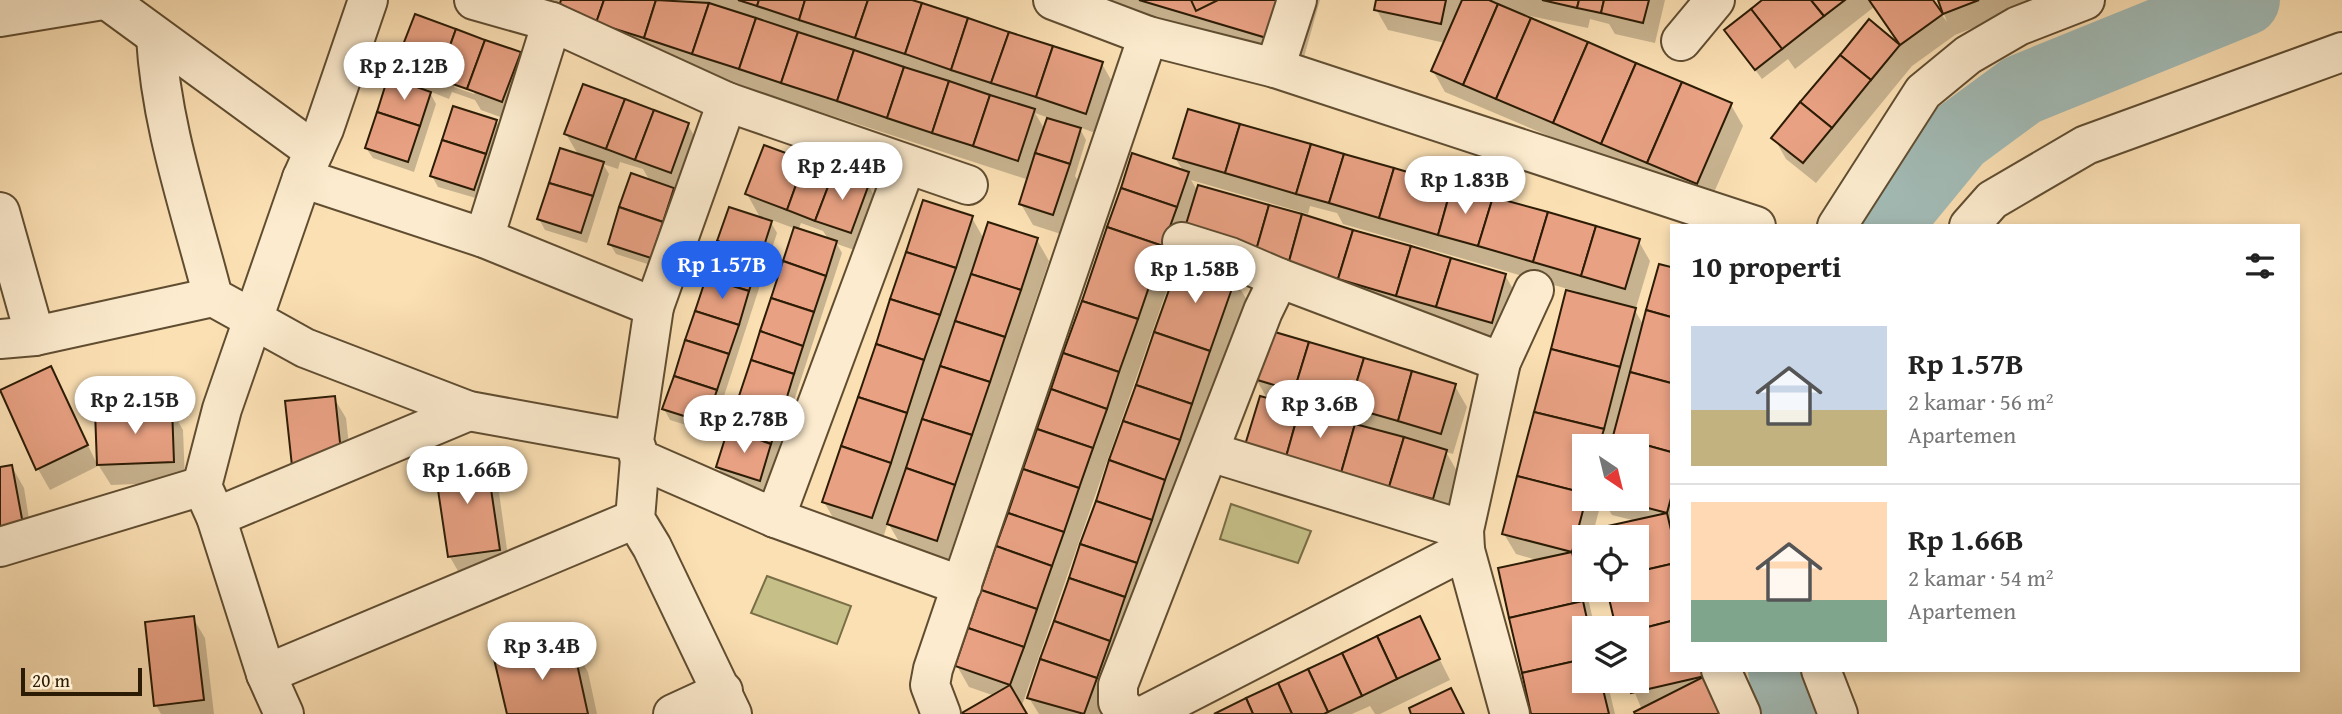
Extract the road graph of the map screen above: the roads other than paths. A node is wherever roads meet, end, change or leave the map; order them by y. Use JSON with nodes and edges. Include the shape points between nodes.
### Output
{"nodes":[{"id":1,"x":105,"y":0,"type":"edge"},
{"id":2,"x":368,"y":0,"type":"edge"},
{"id":3,"x":474,"y":0,"type":"edge"},
{"id":4,"x":1053,"y":0,"type":"edge"},
{"id":5,"x":1297,"y":0,"type":"edge"},
{"id":6,"x":1715,"y":0,"type":"edge"},
{"id":7,"x":2085,"y":0,"type":"edge"},
{"id":8,"x":0,"y":17,"type":"edge"},
{"id":9,"x":552,"y":22,"type":"junction"},
{"id":10,"x":1149,"y":36,"type":"junction"},
{"id":11,"x":156,"y":37,"type":"junction"},
{"id":12,"x":1681,"y":41,"type":"dead end"},
{"id":13,"x":2342,"y":52,"type":"edge"},
{"id":14,"x":1275,"y":68,"type":"junction"},
{"id":15,"x":727,"y":102,"type":"junction"},
{"id":16,"x":308,"y":165,"type":"junction"},
{"id":17,"x":906,"y":165,"type":"junction"},
{"id":18,"x":968,"y":185,"type":"dead end"},
{"id":19,"x":0,"y":212,"type":"edge"},
{"id":20,"x":1750,"y":224,"type":"edge"},
{"id":21,"x":1838,"y":224,"type":"edge"},
{"id":22,"x":1971,"y":224,"type":"edge"},
{"id":23,"x":484,"y":239,"type":"junction"},
{"id":24,"x":1182,"y":242,"type":"dead end"},
{"id":25,"x":1279,"y":278,"type":"junction"},
{"id":26,"x":1534,"y":290,"type":"dead end"},
{"id":27,"x":213,"y":298,"type":"junction"},
{"id":28,"x":654,"y":307,"type":"junction"},
{"id":29,"x":251,"y":322,"type":"junction"},
{"id":30,"x":17,"y":337,"type":"edge"},
{"id":31,"x":1502,"y":362,"type":"junction"},
{"id":32,"x":469,"y":411,"type":"junction"},
{"id":33,"x":637,"y":450,"type":"junction"},
{"id":34,"x":1210,"y":452,"type":"junction"},
{"id":35,"x":209,"y":501,"type":"junction"},
{"id":36,"x":775,"y":518,"type":"junction"},
{"id":37,"x":635,"y":519,"type":"junction"},
{"id":38,"x":1464,"y":540,"type":"junction"},
{"id":39,"x":0,"y":547,"type":"edge"},
{"id":40,"x":962,"y":586,"type":"junction"},
{"id":41,"x":1722,"y":672,"type":"edge"},
{"id":42,"x":1822,"y":672,"type":"edge"},
{"id":43,"x":266,"y":674,"type":"junction"},
{"id":44,"x":728,"y":703,"type":"edge"},
{"id":45,"x":284,"y":714,"type":"edge"},
{"id":46,"x":673,"y":714,"type":"edge"},
{"id":47,"x":941,"y":714,"type":"edge"},
{"id":48,"x":1129,"y":714,"type":"edge"},
{"id":49,"x":1147,"y":714,"type":"edge"},
{"id":50,"x":1510,"y":714,"type":"edge"},
{"id":51,"x":1741,"y":714,"type":"edge"},
{"id":52,"x":1838,"y":714,"type":"edge"}],
"edges":[{"from":1,"to":8,"type":"street"},
{"from":1,"to":11,"type":"street"},
{"from":2,"to":16,"type":"street"},
{"from":3,"to":9,"type":"street"},
{"from":4,"to":10,"type":"street"},
{"from":5,"to":14,"type":"street"},
{"from":6,"to":12,"type":"street"},
{"from":7,"to":21,"type":"street","via":[[1968,55],[1923,92]]},
{"from":9,"to":15,"type":"street"},
{"from":9,"to":23,"type":"street"},
{"from":10,"to":14,"type":"street"},
{"from":10,"to":40,"type":"street"},
{"from":11,"to":16,"type":"street"},
{"from":11,"to":27,"type":"street","via":[[158,73],[178,173]]},
{"from":13,"to":22,"type":"street","via":[[2086,145],[1992,200]]},
{"from":14,"to":20,"type":"street"},
{"from":15,"to":17,"type":"street"},
{"from":15,"to":28,"type":"street"},
{"from":16,"to":23,"type":"street"},
{"from":16,"to":29,"type":"street"},
{"from":17,"to":18,"type":"street"},
{"from":17,"to":36,"type":"street"},
{"from":19,"to":30,"type":"street"},
{"from":23,"to":28,"type":"street"},
{"from":24,"to":25,"type":"street"},
{"from":25,"to":31,"type":"street"},
{"from":25,"to":34,"type":"street"},
{"from":26,"to":31,"type":"street"},
{"from":27,"to":29,"type":"street"},
{"from":27,"to":30,"type":"street"},
{"from":28,"to":33,"type":"street"},
{"from":29,"to":32,"type":"street","via":[[349,367]]},
{"from":29,"to":35,"type":"street","via":[[222,409]]},
{"from":31,"to":38,"type":"street"},
{"from":32,"to":33,"type":"street"},
{"from":32,"to":35,"type":"street"},
{"from":33,"to":36,"type":"street"},
{"from":33,"to":37,"type":"street"},
{"from":34,"to":38,"type":"street"},
{"from":34,"to":48,"type":"street","via":[[1118,685],[1118,702]]},
{"from":35,"to":39,"type":"street"},
{"from":35,"to":43,"type":"street"},
{"from":36,"to":40,"type":"street"},
{"from":37,"to":43,"type":"street"},
{"from":37,"to":44,"type":"street"},
{"from":38,"to":49,"type":"street"},
{"from":38,"to":50,"type":"street"},
{"from":40,"to":47,"type":"street","via":[[930,685]]},
{"from":41,"to":51,"type":"street"},
{"from":42,"to":52,"type":"street"},
{"from":43,"to":45,"type":"street"},
{"from":44,"to":46,"type":"street"}]}
